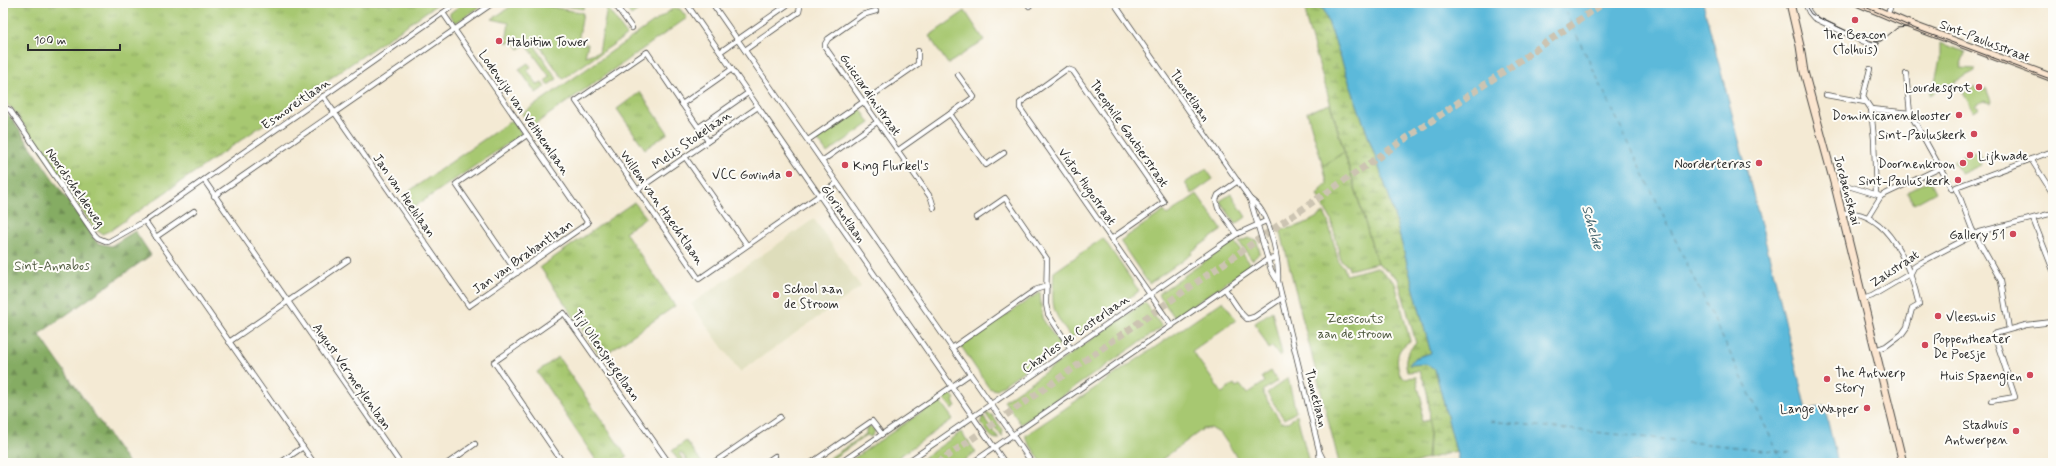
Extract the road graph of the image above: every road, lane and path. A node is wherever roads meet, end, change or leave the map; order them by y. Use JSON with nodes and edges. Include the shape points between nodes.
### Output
{"nodes":[{"id":1,"x":457,"y":3,"type":"edge"},
{"id":2,"x":493,"y":3,"type":"edge"},
{"id":3,"x":614,"y":3,"type":"edge"},
{"id":4,"x":686,"y":3,"type":"edge"},
{"id":5,"x":712,"y":3,"type":"edge"},
{"id":6,"x":790,"y":3,"type":"edge"},
{"id":7,"x":797,"y":3,"type":"edge"},
{"id":8,"x":1114,"y":3,"type":"edge"},
{"id":9,"x":1805,"y":3,"type":"edge"},
{"id":10,"x":1859,"y":3,"type":"edge"},
{"id":11,"x":1892,"y":3,"type":"edge"},
{"id":12,"x":1790,"y":5,"type":"edge"},
{"id":13,"x":876,"y":11,"type":"dead end"},
{"id":14,"x":442,"y":13,"type":"junction"},
{"id":15,"x":1887,"y":16,"type":"junction"},
{"id":16,"x":632,"y":28,"type":"dead end"},
{"id":17,"x":454,"y":30,"type":"junction"},
{"id":18,"x":738,"y":40,"type":"junction"},
{"id":19,"x":1876,"y":45,"type":"dead end"},
{"id":20,"x":745,"y":50,"type":"junction"},
{"id":21,"x":918,"y":51,"type":"dead end"},
{"id":22,"x":720,"y":52,"type":"junction"},
{"id":23,"x":732,"y":69,"type":"junction"},
{"id":24,"x":1870,"y":69,"type":"dead end"},
{"id":25,"x":1064,"y":71,"type":"joint"},
{"id":26,"x":1906,"y":74,"type":"dead end"},
{"id":27,"x":958,"y":75,"type":"dead end"},
{"id":28,"x":2053,"y":78,"type":"edge"},
{"id":29,"x":748,"y":93,"type":"junction"},
{"id":30,"x":1826,"y":95,"type":"dead end"},
{"id":31,"x":323,"y":96,"type":"junction"},
{"id":32,"x":863,"y":101,"type":"junction"},
{"id":33,"x":1865,"y":102,"type":"junction"},
{"id":34,"x":682,"y":104,"type":"junction"},
{"id":35,"x":3,"y":107,"type":"edge"},
{"id":36,"x":758,"y":107,"type":"junction"},
{"id":37,"x":1871,"y":109,"type":"junction"},
{"id":38,"x":335,"y":113,"type":"junction"},
{"id":39,"x":1910,"y":113,"type":"junction"},
{"id":40,"x":950,"y":114,"type":"junction"},
{"id":41,"x":877,"y":122,"type":"junction"},
{"id":42,"x":699,"y":127,"type":"junction"},
{"id":43,"x":527,"y":135,"type":"junction"},
{"id":44,"x":808,"y":140,"type":"junction"},
{"id":45,"x":708,"y":141,"type":"junction"},
{"id":46,"x":897,"y":151,"type":"junction"},
{"id":47,"x":2053,"y":151,"type":"edge"},
{"id":48,"x":1004,"y":153,"type":"dead end"},
{"id":49,"x":685,"y":157,"type":"junction"},
{"id":50,"x":2031,"y":159,"type":"junction"},
{"id":51,"x":822,"y":161,"type":"junction"},
{"id":52,"x":1940,"y":168,"type":"junction"},
{"id":53,"x":204,"y":180,"type":"junction"},
{"id":54,"x":1238,"y":181,"type":"junction"},
{"id":55,"x":837,"y":183,"type":"junction"},
{"id":56,"x":1835,"y":186,"type":"junction"},
{"id":57,"x":1954,"y":188,"type":"junction"},
{"id":58,"x":638,"y":190,"type":"junction"},
{"id":59,"x":2053,"y":194,"type":"edge"},
{"id":60,"x":1879,"y":195,"type":"junction"},
{"id":61,"x":214,"y":196,"type":"junction"},
{"id":62,"x":819,"y":196,"type":"junction"},
{"id":63,"x":1250,"y":198,"type":"junction"},
{"id":64,"x":934,"y":208,"type":"dead end"},
{"id":65,"x":194,"y":211,"type":"dead end"},
{"id":66,"x":1842,"y":213,"type":"junction"},
{"id":67,"x":2053,"y":213,"type":"edge"},
{"id":68,"x":1868,"y":217,"type":"junction"},
{"id":69,"x":976,"y":218,"type":"dead end"},
{"id":70,"x":2033,"y":219,"type":"junction"},
{"id":71,"x":145,"y":221,"type":"junction"},
{"id":72,"x":1266,"y":221,"type":"junction"},
{"id":73,"x":588,"y":223,"type":"joint"},
{"id":74,"x":1258,"y":224,"type":"junction"},
{"id":75,"x":1237,"y":234,"type":"junction"},
{"id":76,"x":1975,"y":235,"type":"junction"},
{"id":77,"x":156,"y":237,"type":"junction"},
{"id":78,"x":1111,"y":239,"type":"junction"},
{"id":79,"x":747,"y":246,"type":"junction"},
{"id":80,"x":1276,"y":258,"type":"junction"},
{"id":81,"x":348,"y":260,"type":"dead end"},
{"id":82,"x":1268,"y":260,"type":"junction"},
{"id":83,"x":2053,"y":270,"type":"edge"},
{"id":84,"x":517,"y":273,"type":"junction"},
{"id":85,"x":1911,"y":273,"type":"junction"},
{"id":86,"x":1278,"y":281,"type":"junction"},
{"id":87,"x":1047,"y":286,"type":"junction"},
{"id":88,"x":1225,"y":289,"type":"junction"},
{"id":89,"x":1150,"y":294,"type":"junction"},
{"id":90,"x":1282,"y":298,"type":"junction"},
{"id":91,"x":1863,"y":298,"type":"junction"},
{"id":92,"x":288,"y":302,"type":"junction"},
{"id":93,"x":469,"y":306,"type":"joint"},
{"id":94,"x":2053,"y":322,"type":"edge"},
{"id":95,"x":1172,"y":326,"type":"junction"},
{"id":96,"x":2009,"y":329,"type":"junction"},
{"id":97,"x":230,"y":342,"type":"junction"},
{"id":98,"x":952,"y":348,"type":"junction"},
{"id":99,"x":1071,"y":349,"type":"junction"},
{"id":100,"x":1876,"y":350,"type":"junction"},
{"id":101,"x":970,"y":374,"type":"junction"},
{"id":102,"x":951,"y":387,"type":"junction"},
{"id":103,"x":1991,"y":401,"type":"dead end"},
{"id":104,"x":991,"y":404,"type":"junction"},
{"id":105,"x":972,"y":417,"type":"junction"},
{"id":106,"x":780,"y":418,"type":"dead end"},
{"id":107,"x":882,"y":434,"type":"junction"},
{"id":108,"x":1012,"y":435,"type":"junction"},
{"id":109,"x":475,"y":444,"type":"dead end"},
{"id":110,"x":303,"y":447,"type":"junction"},
{"id":111,"x":994,"y":448,"type":"junction"},
{"id":112,"x":1319,"y":450,"type":"junction"},
{"id":113,"x":775,"y":456,"type":"dead end"},
{"id":114,"x":280,"y":463,"type":"edge"},
{"id":115,"x":314,"y":463,"type":"edge"},
{"id":116,"x":400,"y":463,"type":"edge"},
{"id":117,"x":448,"y":463,"type":"edge"},
{"id":118,"x":563,"y":463,"type":"edge"},
{"id":119,"x":669,"y":463,"type":"edge"},
{"id":120,"x":713,"y":463,"type":"edge"},
{"id":121,"x":765,"y":463,"type":"edge"},
{"id":122,"x":811,"y":463,"type":"edge"},
{"id":123,"x":840,"y":463,"type":"edge"},
{"id":124,"x":906,"y":463,"type":"edge"},
{"id":125,"x":972,"y":463,"type":"edge"},
{"id":126,"x":1005,"y":463,"type":"edge"},
{"id":127,"x":1032,"y":463,"type":"edge"},
{"id":128,"x":1320,"y":463,"type":"edge"},
{"id":129,"x":1325,"y":463,"type":"edge"},
{"id":130,"x":1903,"y":463,"type":"edge"}],
"edges":[{"from":1,"to":14,"type":"street","name":"Esmoreitlaan"},
{"from":2,"to":17,"type":"street"},
{"from":3,"to":16,"type":"street"},
{"from":4,"to":22,"type":"street","name":"Gloriantlaan"},
{"from":5,"to":18,"type":"street","name":"Gloriantlaan"},
{"from":6,"to":18,"type":"street"},
{"from":7,"to":20,"type":"street","via":[[800,7],[799,12]]},
{"from":8,"to":54,"type":"street","name":"Thonetlaan"},
{"from":9,"to":19,"type":"street","via":[[1808,12],[1814,18]]},
{"from":10,"to":15,"type":"street","name":"Sint-Paulusstraat"},
{"from":11,"to":15,"type":"street"},
{"from":12,"to":56,"type":"street","name":"Jordaenskaai","via":[[1804,72]]},
{"from":13,"to":32,"type":"street","name":"Guicciardinistraat","via":[[862,15],[828,39],[825,44]]},
{"from":14,"to":17,"type":"street","name":"Lodewijk van Velthemlaan"},
{"from":14,"to":31,"type":"street","name":"Esmoreitlaan"},
{"from":15,"to":28,"type":"street","name":"Sint-Paulusstraat"},
{"from":17,"to":38,"type":"street"},
{"from":17,"to":43,"type":"street","name":"Lodewijk van Velthemlaan"},
{"from":18,"to":20,"type":"street","name":"Gloriantlaan"},
{"from":18,"to":22,"type":"street"},
{"from":20,"to":44,"type":"street","name":"Gloriantlaan"},
{"from":21,"to":32,"type":"street","via":[[918,64]]},
{"from":22,"to":23,"type":"street","name":"Gloriantlaan"},
{"from":23,"to":29,"type":"street","name":"Gloriantlaan"},
{"from":23,"to":34,"type":"street"},
{"from":24,"to":33,"type":"street"},
{"from":25,"to":78,"type":"street","name":"Victor Hugostraat","via":[[1020,103],[1020,108]]},
{"from":25,"to":78,"type":"street","name":"Theophile Gautierstraat","via":[[1074,71],[1164,202]]},
{"from":26,"to":39,"type":"street"},
{"from":27,"to":40,"type":"street","via":[[974,97]]},
{"from":29,"to":36,"type":"street","name":"Gloriantlaan"},
{"from":29,"to":42,"type":"street"},
{"from":30,"to":33,"type":"street"},
{"from":31,"to":38,"type":"street","name":"Jan van Heelulaan"},
{"from":31,"to":53,"type":"street","name":"Esmoreitlaan"},
{"from":32,"to":41,"type":"street","name":"Guicciardinistraat"},
{"from":32,"to":44,"type":"street"},
{"from":33,"to":37,"type":"street"},
{"from":34,"to":42,"type":"street"},
{"from":34,"to":58,"type":"street","name":"Willem van Haechtlaan","via":[[647,52],[576,101]]},
{"from":35,"to":71,"type":"street","name":"Noordscheldeweg","via":[[10,110],[98,238],[104,241],[113,240]]},
{"from":36,"to":45,"type":"street","name":"Melis Stokelaan"},
{"from":36,"to":62,"type":"street","name":"Gloriantlaan"},
{"from":37,"to":39,"type":"street"},
{"from":37,"to":60,"type":"street"},
{"from":38,"to":61,"type":"street"},
{"from":38,"to":93,"type":"street","name":"Jan van Heelulaan"},
{"from":39,"to":52,"type":"street"},
{"from":40,"to":46,"type":"street"},
{"from":40,"to":48,"type":"street","via":[[986,165]]},
{"from":41,"to":46,"type":"street","name":"Guicciardinistraat"},
{"from":41,"to":51,"type":"street"},
{"from":42,"to":45,"type":"street"},
{"from":43,"to":73,"type":"street","name":"Lodewijk van Velthemlaan"},
{"from":43,"to":84,"type":"street","via":[[456,184]]},
{"from":44,"to":51,"type":"street","name":"Gloriantlaan"},
{"from":45,"to":49,"type":"street","name":"Melis Stokelaan"},
{"from":46,"to":64,"type":"street","name":"Guicciardinistraat","via":[[931,198]]},
{"from":47,"to":50,"type":"street"},
{"from":49,"to":58,"type":"street","name":"Melis Stokelaan"},
{"from":49,"to":79,"type":"street"},
{"from":50,"to":57,"type":"street"},
{"from":50,"to":59,"type":"street"},
{"from":51,"to":55,"type":"street","name":"Gloriantlaan"},
{"from":52,"to":57,"type":"street"},
{"from":52,"to":60,"type":"street"},
{"from":53,"to":61,"type":"street","name":"August Vermeylenlaan"},
{"from":53,"to":71,"type":"street","name":"Esmoreitlaan"},
{"from":54,"to":63,"type":"street","name":"Thonetlaan"},
{"from":54,"to":75,"type":"street","via":[[1216,200],[1218,208]]},
{"from":55,"to":62,"type":"street","name":"Willem van Haechtlaan"},
{"from":55,"to":98,"type":"street","name":"Gloriantlaan"},
{"from":56,"to":60,"type":"street","via":[[1845,185]]},
{"from":56,"to":66,"type":"street","name":"Jordaenskaai"},
{"from":57,"to":76,"type":"street"},
{"from":58,"to":79,"type":"street","name":"Willem van Haechtlaan","via":[[699,279]]},
{"from":60,"to":68,"type":"street"},
{"from":61,"to":92,"type":"street","name":"August Vermeylenlaan"},
{"from":62,"to":79,"type":"street","name":"Willem van Haechtlaan"},
{"from":62,"to":102,"type":"street","name":"Gloriantlaan"},
{"from":63,"to":72,"type":"street","name":"Thonetlaan","via":[[1259,206]]},
{"from":63,"to":74,"type":"street","name":"Thonetlaan"},
{"from":65,"to":77,"type":"street"},
{"from":66,"to":68,"type":"street","via":[[1854,212]]},
{"from":66,"to":91,"type":"street","name":"Jordaenskaai"},
{"from":67,"to":70,"type":"street","name":"Zakstraat"},
{"from":68,"to":85,"type":"street","via":[[1893,241]]},
{"from":69,"to":87,"type":"street","via":[[1005,198],[1047,259]]},
{"from":70,"to":76,"type":"street","name":"Zakstraat"},
{"from":70,"to":83,"type":"street"},
{"from":71,"to":77,"type":"street"},
{"from":72,"to":74,"type":"street"},
{"from":72,"to":80,"type":"street","name":"Thonetlaan"},
{"from":73,"to":84,"type":"street","name":"Jan van Brabantlaan"},
{"from":74,"to":75,"type":"street","name":"Charles de Costerlaan"},
{"from":74,"to":82,"type":"street","name":"Thonetlaan"},
{"from":75,"to":89,"type":"street","name":"Charles de Costerlaan"},
{"from":76,"to":85,"type":"street","name":"Zakstraat","via":[[1914,267]]},
{"from":76,"to":96,"type":"street","via":[[2001,281]]},
{"from":77,"to":97,"type":"street"},
{"from":78,"to":89,"type":"street","name":"Victor Hugostraat"},
{"from":80,"to":82,"type":"street"},
{"from":80,"to":86,"type":"street","name":"Thonetlaan"},
{"from":81,"to":92,"type":"street"},
{"from":82,"to":86,"type":"street","name":"Thonetlaan"},
{"from":82,"to":88,"type":"street"},
{"from":84,"to":93,"type":"street","name":"Jan van Brabantlaan"},
{"from":85,"to":91,"type":"street","name":"Zakstraat","via":[[1872,296]]},
{"from":85,"to":100,"type":"street","via":[[1920,305],[1912,309],[1907,327],[1895,340]]},
{"from":86,"to":90,"type":"street","name":"Thonetlaan"},
{"from":87,"to":98,"type":"street","via":[[1035,290]]},
{"from":87,"to":99,"type":"street","via":[[1048,314]]},
{"from":88,"to":90,"type":"street","via":[[1242,314],[1248,318],[1254,317]]},
{"from":88,"to":95,"type":"street"},
{"from":89,"to":95,"type":"street","name":"Victor Hugostraat"},
{"from":89,"to":99,"type":"street","name":"Charles de Costerlaan"},
{"from":90,"to":112,"type":"street","name":"Thonetlaan"},
{"from":91,"to":100,"type":"street","name":"Jordaenskaai"},
{"from":92,"to":97,"type":"street"},
{"from":92,"to":116,"type":"street","name":"August Vermeylenlaan"},
{"from":94,"to":96,"type":"street"},
{"from":95,"to":108,"type":"street"},
{"from":96,"to":103,"type":"street","via":[[1994,334],[2015,397]]},
{"from":97,"to":110,"type":"street"},
{"from":98,"to":101,"type":"street","name":"Gloriantlaan"},
{"from":99,"to":104,"type":"street","name":"Charles de Costerlaan"},
{"from":100,"to":130,"type":"street","name":"Jordaenskaai"},
{"from":101,"to":102,"type":"street"},
{"from":101,"to":104,"type":"street","name":"Gloriantlaan"},
{"from":102,"to":105,"type":"street","name":"Gloriantlaan"},
{"from":102,"to":107,"type":"street"},
{"from":104,"to":105,"type":"street","name":"Charles de Costerlaan"},
{"from":104,"to":108,"type":"street","name":"Gloriantlaan"},
{"from":105,"to":111,"type":"street","name":"Gloriantlaan"},
{"from":105,"to":124,"type":"street","name":"Charles de Costerlaan"},
{"from":106,"to":120,"type":"street"},
{"from":107,"to":122,"type":"street","via":[[872,421]]},
{"from":107,"to":123,"type":"street"},
{"from":108,"to":111,"type":"street"},
{"from":108,"to":127,"type":"street","name":"Gloriantlaan"},
{"from":109,"to":117,"type":"street"},
{"from":110,"to":114,"type":"street"},
{"from":110,"to":115,"type":"street"},
{"from":111,"to":125,"type":"street"},
{"from":111,"to":126,"type":"street","name":"Gloriantlaan"},
{"from":112,"to":128,"type":"street","name":"Thonetlaan"},
{"from":112,"to":129,"type":"street","name":"Thonetlaan"},
{"from":113,"to":121,"type":"street"},
{"from":118,"to":119,"type":"street","name":"Tijl Uilenspiegellaan","via":[[494,362],[564,313]]}]}
